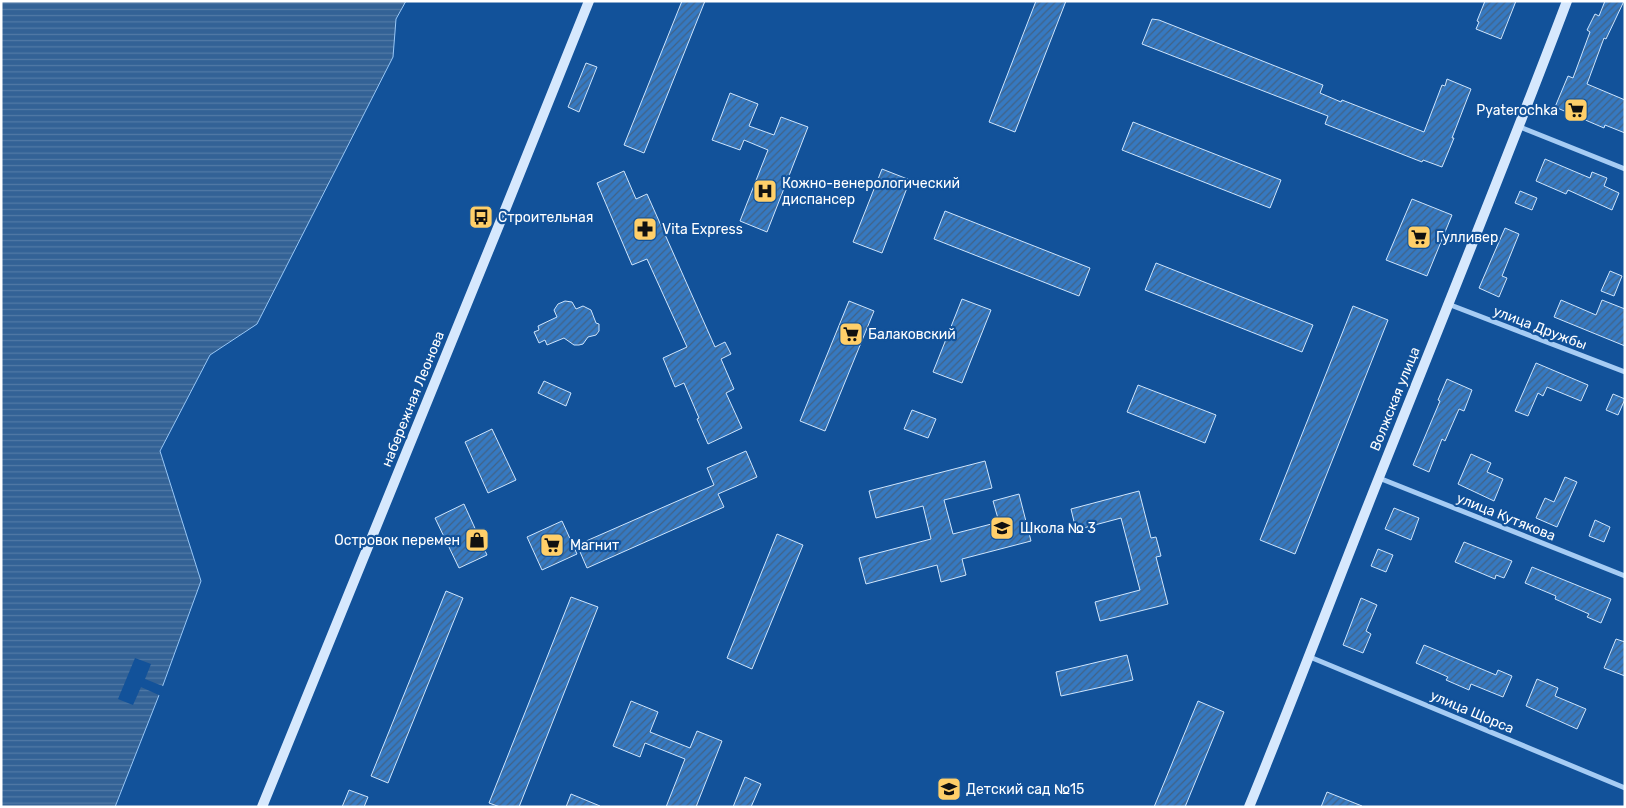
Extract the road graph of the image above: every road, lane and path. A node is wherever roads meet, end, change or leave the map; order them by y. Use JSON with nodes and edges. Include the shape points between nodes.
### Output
{"nodes":[{"id":1,"x":588,"y":1,"type":"edge"},
{"id":2,"x":1568,"y":1,"type":"edge"},
{"id":3,"x":1520,"y":127,"type":"junction"},
{"id":4,"x":1625,"y":169,"type":"edge"},
{"id":5,"x":1448,"y":304,"type":"junction"},
{"id":6,"x":1625,"y":372,"type":"edge"},
{"id":7,"x":1378,"y":478,"type":"junction"},
{"id":8,"x":1625,"y":576,"type":"edge"},
{"id":9,"x":1310,"y":657,"type":"junction"},
{"id":10,"x":1625,"y":788,"type":"edge"},
{"id":11,"x":262,"y":807,"type":"edge"},
{"id":12,"x":1249,"y":807,"type":"edge"}],
"edges":[{"from":1,"to":11,"type":"street","name":"набережная Леонова"},
{"from":2,"to":3,"type":"street","name":"Волжская улица"},
{"from":3,"to":4,"type":"street"},
{"from":3,"to":5,"type":"street","name":"Волжская улица"},
{"from":5,"to":6,"type":"street","name":"улица Дружбы"},
{"from":5,"to":7,"type":"street","name":"Волжская улица"},
{"from":7,"to":8,"type":"street","name":"улица Кутякова"},
{"from":7,"to":9,"type":"street","name":"Волжская улица"},
{"from":9,"to":10,"type":"street","name":"улица Щорса"},
{"from":9,"to":12,"type":"street","name":"Волжская улица"}]}
